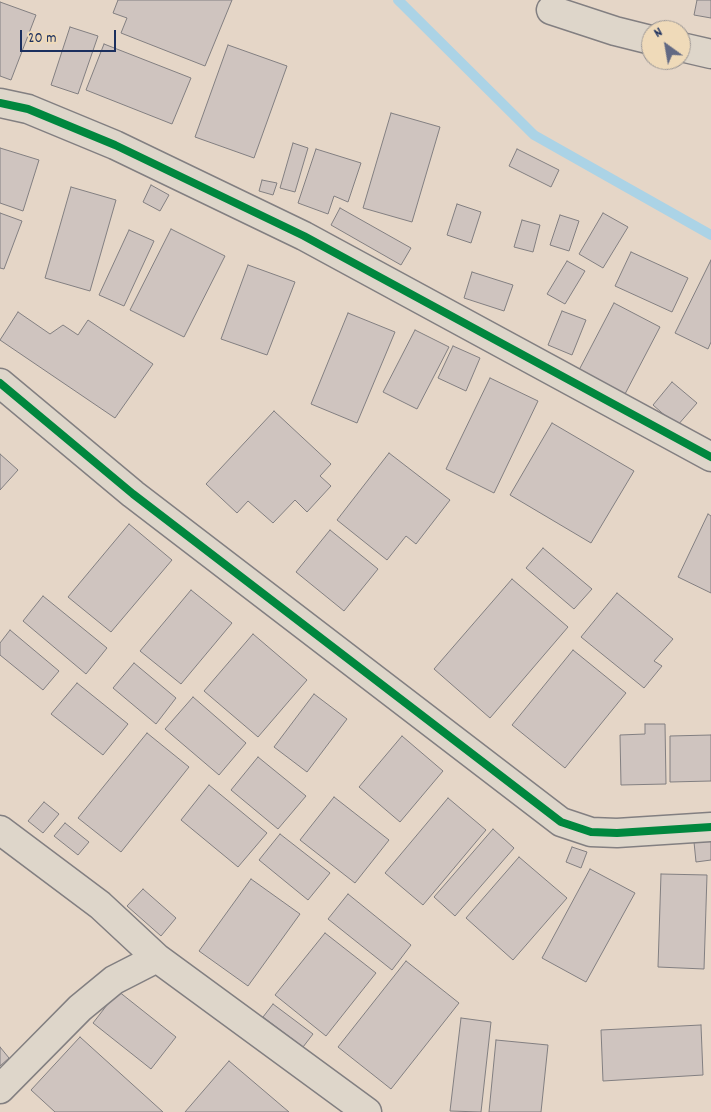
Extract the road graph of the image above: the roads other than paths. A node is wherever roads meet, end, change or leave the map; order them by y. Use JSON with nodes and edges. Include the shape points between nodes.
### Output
{"nodes":[{"id":1,"x":551,"y":10,"type":"dead end"},
{"id":2,"x":641,"y":37,"type":"edge"},
{"id":3,"x":691,"y":49,"type":"edge"},
{"id":4,"x":711,"y":54,"type":"edge"},
{"id":5,"x":0,"y":103,"type":"edge"},
{"id":6,"x":0,"y":382,"type":"edge"},
{"id":7,"x":711,"y":457,"type":"edge"},
{"id":8,"x":711,"y":827,"type":"edge"},
{"id":9,"x":0,"y":830,"type":"edge"},
{"id":10,"x":157,"y":958,"type":"junction"},
{"id":11,"x":0,"y":1089,"type":"edge"},
{"id":12,"x":368,"y":1112,"type":"edge"}],
"edges":[{"from":1,"to":2,"type":"street"},
{"from":3,"to":4,"type":"street"},
{"from":5,"to":7,"type":"street","via":[[28,109],[115,145],[304,236]]},
{"from":6,"to":8,"type":"street","via":[[133,494],[561,822],[591,832],[618,833]]},
{"from":9,"to":10,"type":"street","via":[[100,906]]},
{"from":10,"to":11,"type":"street","via":[[114,980],[86,1002]]},
{"from":10,"to":12,"type":"street"}]}
